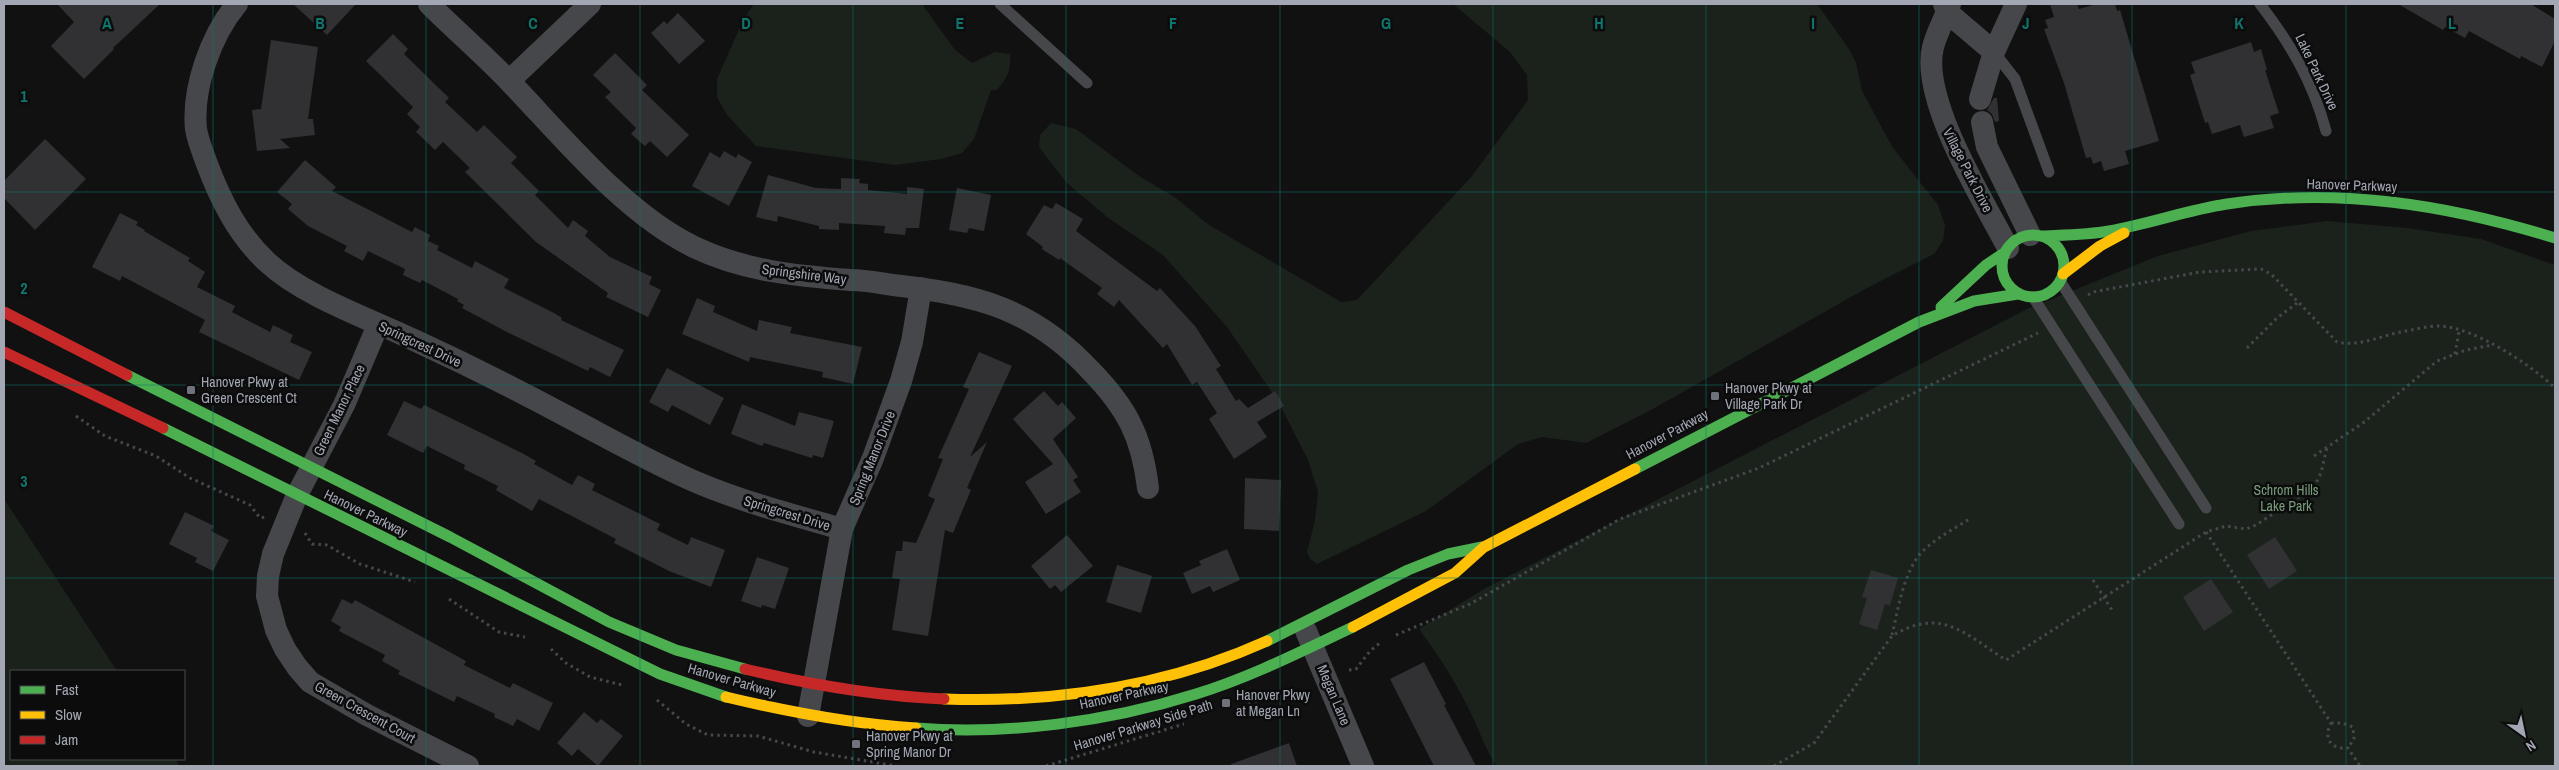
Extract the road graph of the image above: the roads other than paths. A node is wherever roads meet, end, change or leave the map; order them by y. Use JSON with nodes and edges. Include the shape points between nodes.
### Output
{"nodes":[{"id":1,"x":237,"y":4,"type":"edge"},
{"id":2,"x":429,"y":4,"type":"edge"},
{"id":3,"x":590,"y":4,"type":"edge"},
{"id":4,"x":1000,"y":4,"type":"edge"},
{"id":5,"x":2016,"y":4,"type":"edge"},
{"id":6,"x":2260,"y":4,"type":"edge"},
{"id":7,"x":1947,"y":6,"type":"edge"},
{"id":8,"x":1994,"y":52,"type":"junction"},
{"id":9,"x":509,"y":81,"type":"junction"},
{"id":10,"x":1087,"y":83,"type":"dead end"},
{"id":11,"x":1980,"y":99,"type":"dead end"},
{"id":12,"x":1982,"y":122,"type":"dead end"},
{"id":13,"x":2326,"y":131,"type":"dead end"},
{"id":14,"x":2049,"y":172,"type":"dead end"},
{"id":15,"x":2145,"y":222,"type":"junction"},
{"id":16,"x":2036,"y":235,"type":"junction"},
{"id":17,"x":2555,"y":238,"type":"edge"},
{"id":18,"x":2006,"y":251,"type":"junction"},
{"id":19,"x":2061,"y":278,"type":"junction"},
{"id":20,"x":921,"y":288,"type":"junction"},
{"id":21,"x":2018,"y":294,"type":"junction"},
{"id":22,"x":2033,"y":297,"type":"junction"},
{"id":23,"x":4,"y":312,"type":"edge"},
{"id":24,"x":1919,"y":322,"type":"junction"},
{"id":25,"x":378,"y":325,"type":"junction"},
{"id":26,"x":4,"y":352,"type":"edge"},
{"id":27,"x":310,"y":467,"type":"junction"},
{"id":28,"x":1148,"y":488,"type":"dead end"},
{"id":29,"x":296,"y":495,"type":"junction"},
{"id":30,"x":2206,"y":508,"type":"dead end"},
{"id":31,"x":2179,"y":524,"type":"dead end"},
{"id":32,"x":842,"y":529,"type":"junction"},
{"id":33,"x":1484,"y":547,"type":"junction"},
{"id":34,"x":1303,"y":624,"type":"junction"},
{"id":35,"x":1314,"y":647,"type":"junction"},
{"id":36,"x":815,"y":685,"type":"junction"},
{"id":37,"x":808,"y":716,"type":"junction"},
{"id":38,"x":468,"y":766,"type":"edge"},
{"id":39,"x":1363,"y":766,"type":"edge"}],
"edges":[{"from":1,"to":25,"type":"street","name":"Springcrest Drive","via":[[207,60],[197,102],[196,132],[228,213],[243,236],[268,263],[293,281]]},
{"from":2,"to":9,"type":"street","name":"Springshire Way"},
{"from":3,"to":9,"type":"street"},
{"from":4,"to":10,"type":"lane"},
{"from":5,"to":8,"type":"street"},
{"from":6,"to":13,"type":"lane","name":"Lake Park Drive","via":[[2292,48],[2321,112]]},
{"from":7,"to":8,"type":"street"},
{"from":7,"to":18,"type":"street","name":"Village Park Drive","via":[[1933,48],[1933,81],[1944,124]]},
{"from":8,"to":11,"type":"street"},
{"from":8,"to":14,"type":"lane","via":[[2015,79]]},
{"from":9,"to":20,"type":"street","name":"Springshire Way","via":[[618,193],[668,233],[694,247],[742,265],[788,275]]},
{"from":12,"to":16,"type":"street","name":"Village Park Drive","via":[[1987,147]]},
{"from":15,"to":16,"type":"street","name":"Hanover Parkway","via":[[2078,235]]},
{"from":15,"to":17,"type":"street","name":"Hanover Parkway","via":[[2228,204],[2345,197],[2456,210]]},
{"from":15,"to":19,"type":"street","name":"Hanover Parkway","via":[[2100,246]]},
{"from":16,"to":18,"type":"street","via":[[2020,238]]},
{"from":16,"to":19,"type":"street","via":[[2052,242],[2060,251],[2064,262]]},
{"from":18,"to":21,"type":"street","via":[[2003,276]]},
{"from":18,"to":24,"type":"street","name":"Hanover Parkway"},
{"from":19,"to":22,"type":"street","via":[[2048,293]]},
{"from":19,"to":30,"type":"lane"},
{"from":20,"to":28,"type":"street","name":"Springshire Way","via":[[974,297],[1010,310],[1071,349],[1109,390],[1135,432],[1143,452]]},
{"from":20,"to":32,"type":"street","name":"Spring Manor Drive","via":[[902,381]]},
{"from":21,"to":22,"type":"street"},
{"from":21,"to":24,"type":"street","name":"Hanover Parkway","via":[[1974,301]]},
{"from":22,"to":31,"type":"lane"},
{"from":23,"to":27,"type":"street","name":"Hanover Parkway"},
{"from":24,"to":33,"type":"street","name":"Hanover Parkway"},
{"from":25,"to":27,"type":"street","name":"Green Manor Place","via":[[344,405]]},
{"from":25,"to":32,"type":"street","name":"Springcrest Drive","via":[[698,483]]},
{"from":26,"to":29,"type":"street","name":"Hanover Parkway","via":[[261,475]]},
{"from":27,"to":29,"type":"street","name":"Green Manor Place"},
{"from":27,"to":36,"type":"street","name":"Hanover Parkway","via":[[447,535],[578,607],[676,650]]},
{"from":29,"to":37,"type":"street","name":"Hanover Parkway","via":[[660,674],[726,697]]},
{"from":29,"to":38,"type":"street","name":"Green Crescent Court","via":[[273,554],[267,596],[276,630],[297,668],[322,691]]},
{"from":32,"to":36,"type":"street","name":"Spring Manor Drive"},
{"from":33,"to":34,"type":"street","name":"Hanover Parkway","via":[[1446,554]]},
{"from":33,"to":35,"type":"street","name":"Hanover Parkway","via":[[1455,573]]},
{"from":34,"to":35,"type":"street","name":"Megan Lane"},
{"from":34,"to":36,"type":"street","name":"Hanover Parkway","via":[[1196,667],[1121,688],[1066,695],[932,699]]},
{"from":35,"to":37,"type":"street","name":"Hanover Parkway","via":[[1196,694],[1129,711],[1040,727],[951,731],[867,725]]},
{"from":35,"to":39,"type":"street","name":"Megan Lane"},
{"from":36,"to":37,"type":"street","name":"Spring Manor Drive"}]}
